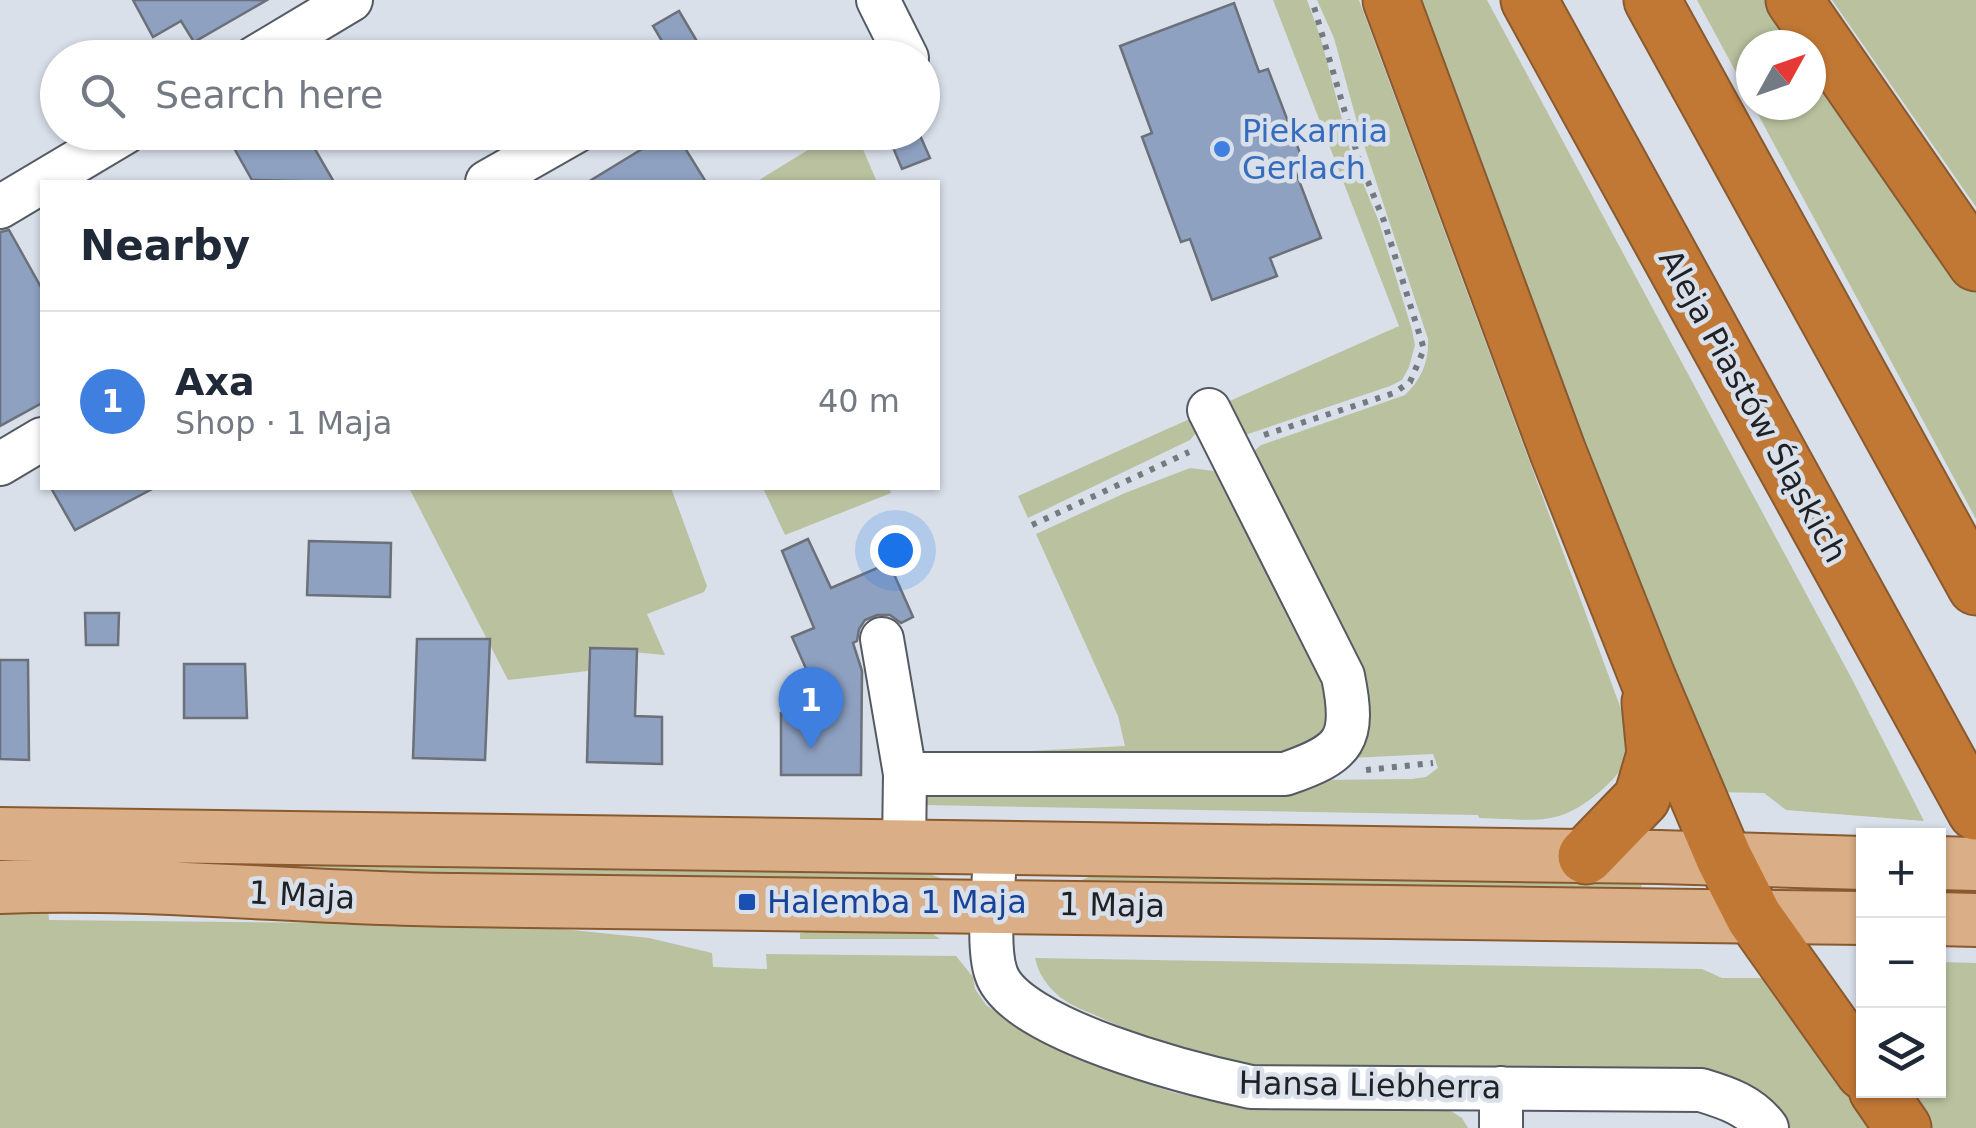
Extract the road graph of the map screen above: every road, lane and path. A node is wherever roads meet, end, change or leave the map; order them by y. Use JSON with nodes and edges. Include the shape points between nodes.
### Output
{"nodes":[{"id":1,"x":351,"y":0,"type":"edge"},
{"id":2,"x":878,"y":0,"type":"edge"},
{"id":3,"x":1312,"y":0,"type":"edge"},
{"id":4,"x":1391,"y":0,"type":"edge"},
{"id":5,"x":1529,"y":0,"type":"edge"},
{"id":6,"x":1652,"y":0,"type":"edge"},
{"id":7,"x":1794,"y":0,"type":"edge"},
{"id":8,"x":284,"y":40,"type":"edge"},
{"id":9,"x":898,"y":40,"type":"edge"},
{"id":10,"x":96,"y":150,"type":"edge"},
{"id":11,"x":543,"y":150,"type":"edge"},
{"id":12,"x":45,"y":180,"type":"edge"},
{"id":13,"x":491,"y":180,"type":"edge"},
{"id":14,"x":40,"y":183,"type":"edge"},
{"id":15,"x":0,"y":207,"type":"edge"},
{"id":16,"x":1976,"y":262,"type":"edge"},
{"id":17,"x":1217,"y":427,"type":"junction"},
{"id":18,"x":40,"y":440,"type":"edge"},
{"id":19,"x":0,"y":464,"type":"edge"},
{"id":20,"x":1032,"y":525,"type":"dead end"},
{"id":21,"x":1976,"y":587,"type":"edge"},
{"id":22,"x":882,"y":639,"type":"dead end"},
{"id":23,"x":1648,"y":679,"type":"junction"},
{"id":24,"x":906,"y":774,"type":"junction"},
{"id":25,"x":1976,"y":812,"type":"edge"},
{"id":26,"x":0,"y":834,"type":"edge"},
{"id":27,"x":904,"y":848,"type":"junction"},
{"id":28,"x":996,"y":849,"type":"junction"},
{"id":29,"x":1586,"y":856,"type":"junction"},
{"id":30,"x":1724,"y":858,"type":"junction"},
{"id":31,"x":1845,"y":862,"type":"edge"},
{"id":32,"x":1946,"y":864,"type":"edge"},
{"id":33,"x":1976,"y":864,"type":"edge"},
{"id":34,"x":0,"y":887,"type":"edge"},
{"id":35,"x":994,"y":903,"type":"junction"},
{"id":36,"x":1754,"y":917,"type":"junction"},
{"id":37,"x":1856,"y":918,"type":"edge"},
{"id":38,"x":1946,"y":920,"type":"edge"},
{"id":39,"x":1976,"y":920,"type":"edge"},
{"id":40,"x":1856,"y":1061,"type":"edge"},
{"id":41,"x":1881,"y":1098,"type":"edge"},
{"id":42,"x":1501,"y":1108,"type":"edge"},
{"id":43,"x":1767,"y":1128,"type":"edge"},
{"id":44,"x":1902,"y":1128,"type":"edge"}],
"edges":[{"from":1,"to":8,"type":"street"},
{"from":2,"to":9,"type":"street"},
{"from":3,"to":17,"type":"path","via":[[1424,348],[1410,382],[1394,392],[1252,440]]},
{"from":4,"to":23,"type":"highway"},
{"from":5,"to":25,"type":"highway","name":"Aleja Piastów Śląskich"},
{"from":6,"to":21,"type":"highway"},
{"from":7,"to":16,"type":"highway"},
{"from":10,"to":12,"type":"street"},
{"from":11,"to":13,"type":"street"},
{"from":14,"to":15,"type":"street"},
{"from":17,"to":20,"type":"path","via":[[1198,448]]},
{"from":17,"to":24,"type":"street","via":[[1342,676],[1350,714],[1333,753],[1285,774]]},
{"from":18,"to":19,"type":"street"},
{"from":22,"to":24,"type":"street"},
{"from":23,"to":29,"type":"highway","via":[[1655,754],[1642,798]]},
{"from":23,"to":30,"type":"highway"},
{"from":24,"to":27,"type":"street"},
{"from":26,"to":27,"type":"main road","name":"1 Maja"},
{"from":27,"to":28,"type":"main road","name":"1 Maja"},
{"from":28,"to":29,"type":"main road","name":"1 Maja"},
{"from":28,"to":35,"type":"street","name":"Hansa Liebherra"},
{"from":29,"to":30,"type":"main road","name":"1 Maja"},
{"from":30,"to":31,"type":"main road","name":"1 Maja"},
{"from":30,"to":36,"type":"highway"},
{"from":32,"to":33,"type":"main road"},
{"from":34,"to":35,"type":"main road","name":"1 Maja","via":[[68,884],[402,899]]},
{"from":35,"to":36,"type":"main road","name":"1 Maja"},
{"from":35,"to":42,"type":"street","name":"Hansa Liebherra","via":[[996,973],[1011,998],[1105,1046],[1251,1088]]},
{"from":36,"to":37,"type":"main road","name":"1 Maja"},
{"from":36,"to":40,"type":"highway"},
{"from":38,"to":39,"type":"main road"},
{"from":41,"to":44,"type":"highway"},
{"from":42,"to":43,"type":"street","name":"Hansa Liebherra","via":[[1700,1090],[1734,1100]]}]}
